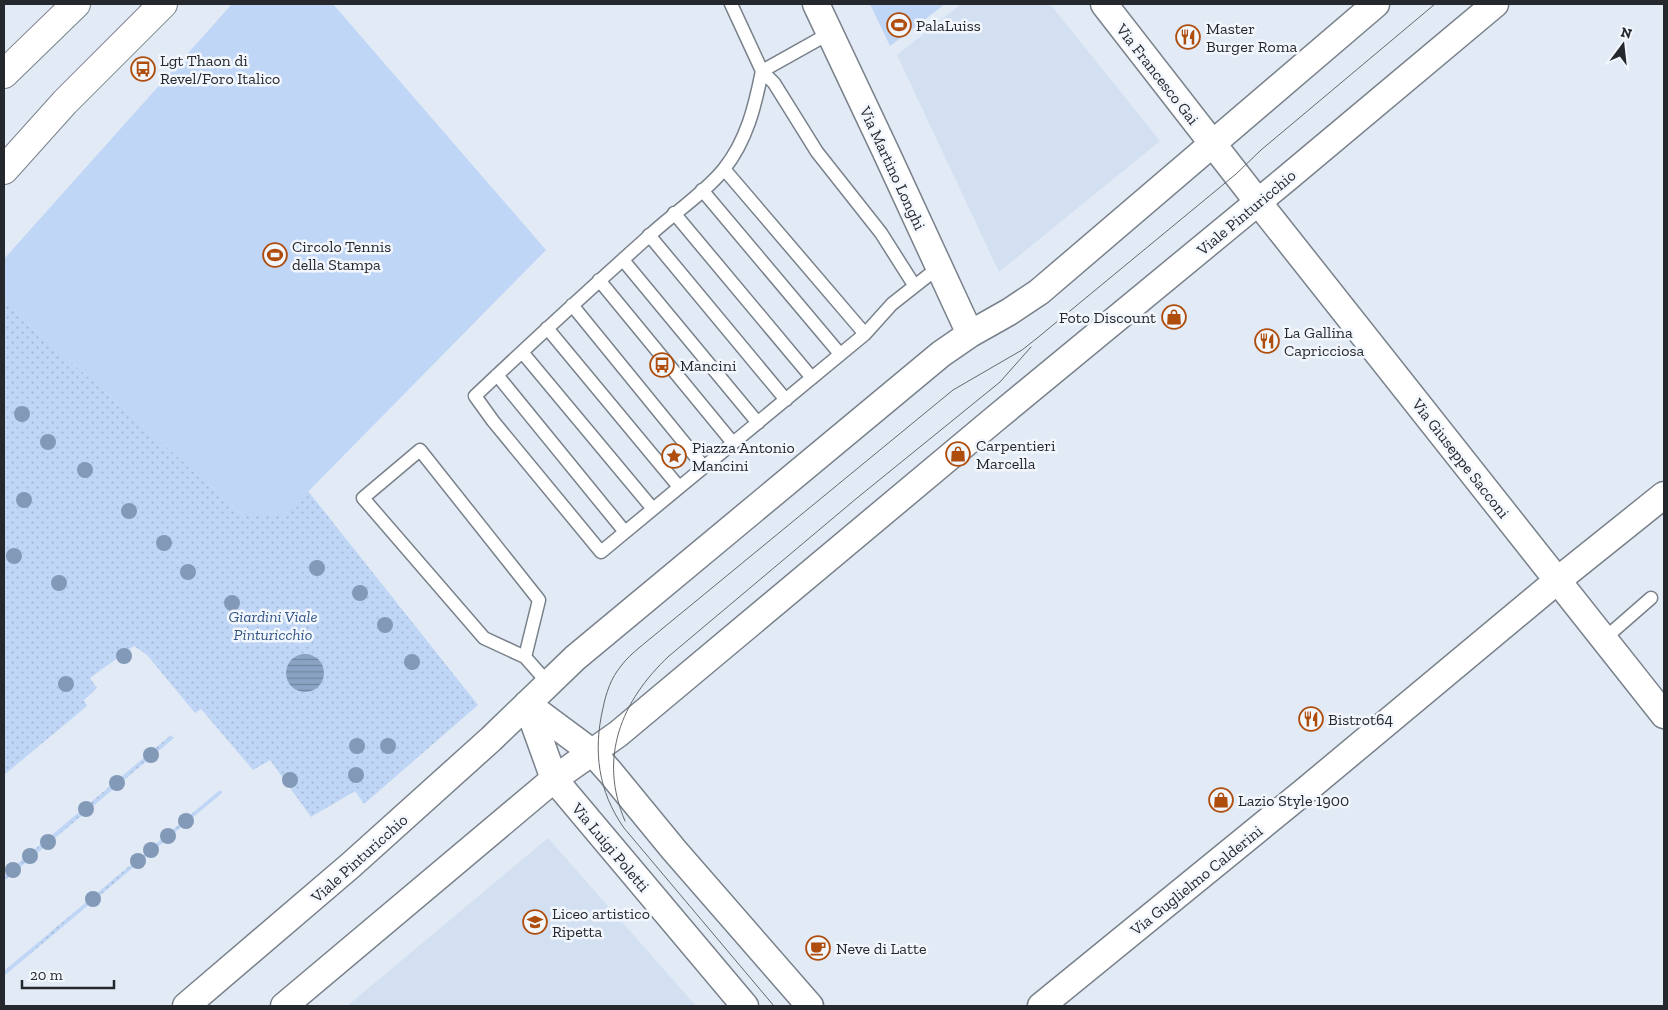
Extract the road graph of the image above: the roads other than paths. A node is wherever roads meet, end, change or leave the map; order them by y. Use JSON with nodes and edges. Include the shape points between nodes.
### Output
{"nodes":[{"id":1,"x":76,"y":4,"type":"edge"},
{"id":2,"x":163,"y":4,"type":"edge"},
{"id":3,"x":731,"y":4,"type":"edge"},
{"id":4,"x":816,"y":4,"type":"edge"},
{"id":5,"x":1104,"y":4,"type":"edge"},
{"id":6,"x":1376,"y":4,"type":"edge"},
{"id":7,"x":1495,"y":4,"type":"edge"},
{"id":8,"x":830,"y":33,"type":"junction"},
{"id":9,"x":762,"y":71,"type":"junction"},
{"id":10,"x":4,"y":74,"type":"edge"},
{"id":11,"x":1212,"y":144,"type":"junction"},
{"id":12,"x":724,"y":169,"type":"junction"},
{"id":13,"x":4,"y":170,"type":"edge"},
{"id":14,"x":702,"y":190,"type":"junction"},
{"id":15,"x":1258,"y":202,"type":"junction"},
{"id":16,"x":674,"y":214,"type":"junction"},
{"id":17,"x":649,"y":235,"type":"junction"},
{"id":18,"x":623,"y":260,"type":"junction"},
{"id":19,"x":939,"y":267,"type":"junction"},
{"id":20,"x":600,"y":280,"type":"junction"},
{"id":21,"x":914,"y":285,"type":"junction"},
{"id":22,"x":572,"y":305,"type":"junction"},
{"id":23,"x":547,"y":328,"type":"junction"},
{"id":24,"x":864,"y":334,"type":"junction"},
{"id":25,"x":970,"y":334,"type":"junction"},
{"id":26,"x":522,"y":352,"type":"junction"},
{"id":27,"x":840,"y":354,"type":"junction"},
{"id":28,"x":497,"y":375,"type":"junction"},
{"id":29,"x":812,"y":378,"type":"junction"},
{"id":30,"x":786,"y":400,"type":"junction"},
{"id":31,"x":758,"y":423,"type":"junction"},
{"id":32,"x":733,"y":443,"type":"junction"},
{"id":33,"x":704,"y":467,"type":"junction"},
{"id":34,"x":679,"y":487,"type":"junction"},
{"id":35,"x":1664,"y":495,"type":"edge"},
{"id":36,"x":653,"y":509,"type":"junction"},
{"id":37,"x":625,"y":532,"type":"junction"},
{"id":38,"x":1558,"y":580,"type":"junction"},
{"id":39,"x":1651,"y":598,"type":"dead end"},
{"id":40,"x":1604,"y":639,"type":"junction"},
{"id":41,"x":525,"y":657,"type":"junction"},
{"id":42,"x":548,"y":683,"type":"junction"},
{"id":43,"x":527,"y":704,"type":"junction"},
{"id":44,"x":1664,"y":715,"type":"edge"},
{"id":45,"x":593,"y":753,"type":"junction"},
{"id":46,"x":554,"y":779,"type":"junction"},
{"id":47,"x":186,"y":1006,"type":"edge"},
{"id":48,"x":284,"y":1006,"type":"edge"},
{"id":49,"x":744,"y":1006,"type":"edge"},
{"id":50,"x":810,"y":1006,"type":"edge"},
{"id":51,"x":1041,"y":1006,"type":"edge"}],
"edges":[{"from":1,"to":10,"type":"main road"},
{"from":2,"to":13,"type":"main road","via":[[72,95]]},
{"from":3,"to":9,"type":"lane"},
{"from":4,"to":8,"type":"street","name":"Via Martino Longhi"},
{"from":5,"to":11,"type":"street","name":"Via Francesco Gai"},
{"from":6,"to":11,"type":"street"},
{"from":7,"to":15,"type":"street","name":"Viale Pinturicchio"},
{"from":8,"to":9,"type":"lane"},
{"from":8,"to":19,"type":"street","name":"Via Martino Longhi"},
{"from":9,"to":12,"type":"lane","via":[[747,130]]},
{"from":9,"to":21,"type":"lane","via":[[774,83],[816,152],[881,233]]},
{"from":11,"to":15,"type":"street","name":"Via Francesco Gai"},
{"from":11,"to":25,"type":"street","via":[[1039,292]]},
{"from":12,"to":14,"type":"lane"},
{"from":12,"to":24,"type":"lane"},
{"from":14,"to":16,"type":"lane"},
{"from":14,"to":27,"type":"lane"},
{"from":15,"to":38,"type":"street","name":"Via Giuseppe Sacconi"},
{"from":15,"to":45,"type":"street","name":"Viale Pinturicchio"},
{"from":16,"to":17,"type":"lane"},
{"from":16,"to":29,"type":"lane"},
{"from":17,"to":18,"type":"lane"},
{"from":17,"to":30,"type":"lane"},
{"from":18,"to":20,"type":"lane"},
{"from":18,"to":31,"type":"lane"},
{"from":19,"to":21,"type":"lane"},
{"from":19,"to":25,"type":"street","name":"Via Martino Longhi"},
{"from":20,"to":22,"type":"lane"},
{"from":20,"to":32,"type":"lane"},
{"from":21,"to":24,"type":"lane"},
{"from":22,"to":23,"type":"lane"},
{"from":22,"to":33,"type":"lane"},
{"from":23,"to":26,"type":"lane"},
{"from":23,"to":34,"type":"lane"},
{"from":24,"to":27,"type":"lane"},
{"from":25,"to":42,"type":"street","via":[[941,354]]},
{"from":26,"to":28,"type":"lane"},
{"from":26,"to":36,"type":"lane"},
{"from":27,"to":29,"type":"lane"},
{"from":28,"to":37,"type":"lane"},
{"from":28,"to":37,"type":"lane","via":[[474,396],[523,457],[601,552]]},
{"from":29,"to":30,"type":"lane"},
{"from":30,"to":31,"type":"lane"},
{"from":31,"to":32,"type":"lane"},
{"from":32,"to":33,"type":"lane"},
{"from":33,"to":34,"type":"lane"},
{"from":34,"to":36,"type":"lane"},
{"from":35,"to":38,"type":"street","name":"Via Guglielmo Calderini"},
{"from":36,"to":37,"type":"lane"},
{"from":38,"to":40,"type":"street","name":"Via Giuseppe Sacconi"},
{"from":38,"to":51,"type":"street","name":"Via Guglielmo Calderini"},
{"from":39,"to":40,"type":"lane"},
{"from":40,"to":44,"type":"street","name":"Via Giuseppe Sacconi"},
{"from":41,"to":41,"type":"lane","via":[[539,600],[420,450],[363,498],[484,638]]},
{"from":41,"to":42,"type":"lane"},
{"from":42,"to":43,"type":"street"},
{"from":43,"to":45,"type":"street"},
{"from":43,"to":46,"type":"street"},
{"from":43,"to":47,"type":"street","name":"Viale Pinturicchio","via":[[324,889]]},
{"from":45,"to":46,"type":"street"},
{"from":45,"to":50,"type":"street"},
{"from":46,"to":48,"type":"street"},
{"from":46,"to":49,"type":"street","name":"Via Luigi Poletti"}]}
